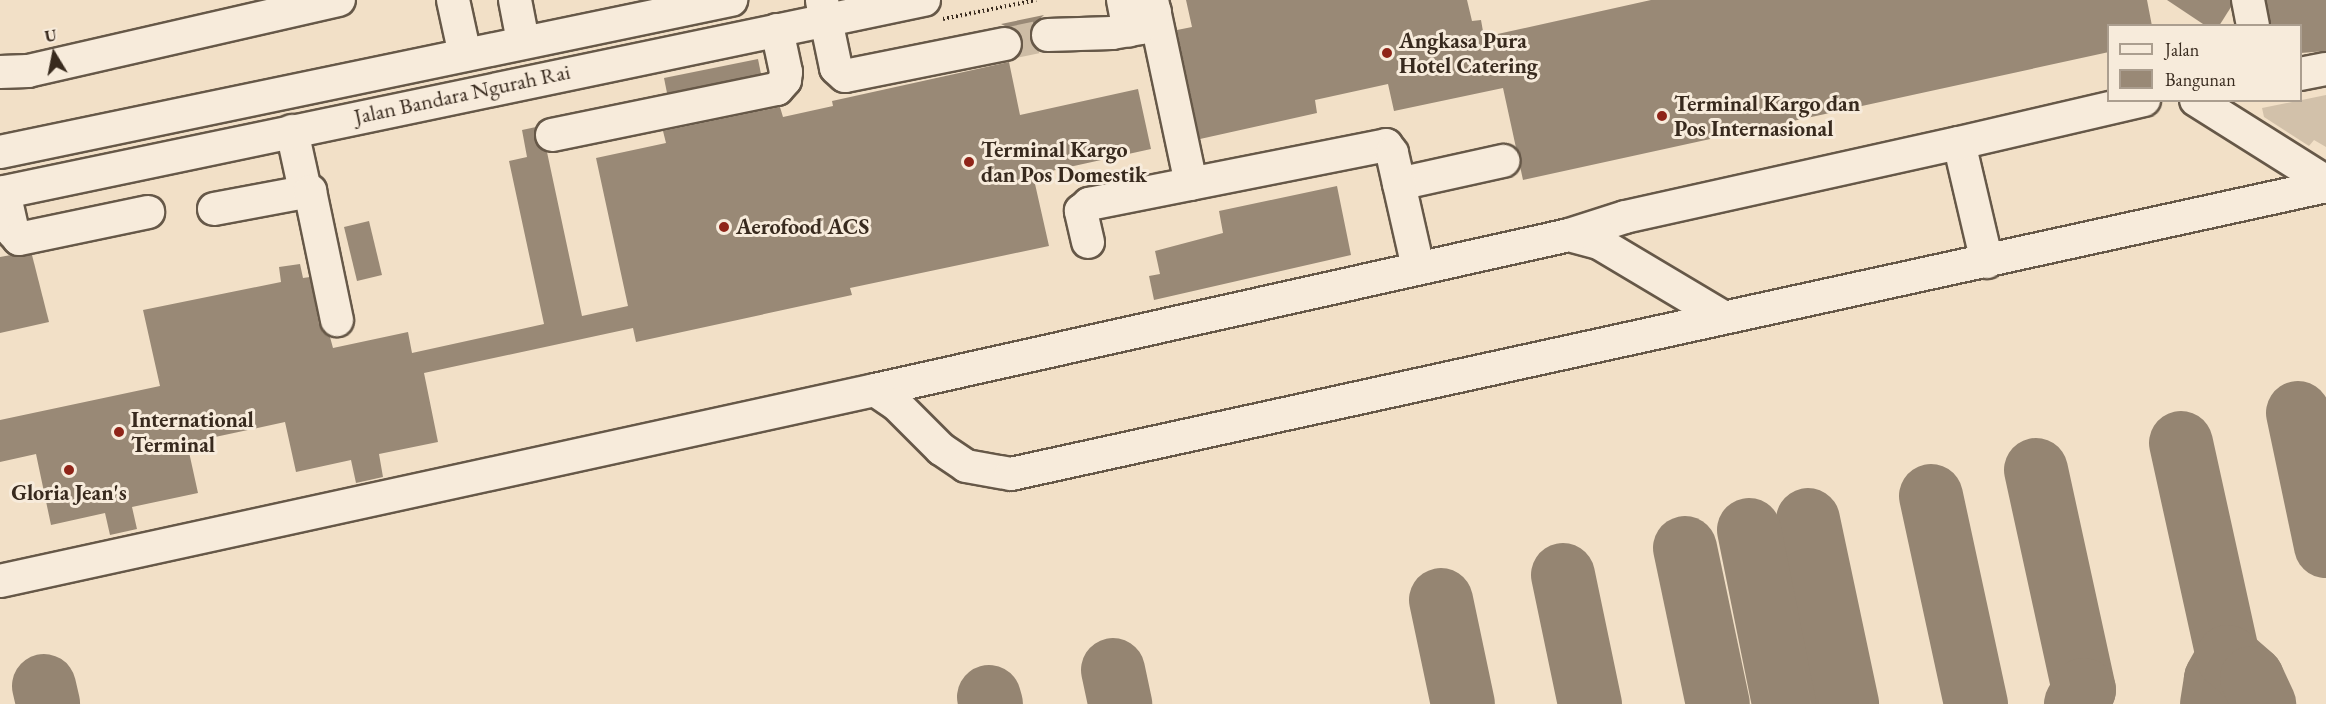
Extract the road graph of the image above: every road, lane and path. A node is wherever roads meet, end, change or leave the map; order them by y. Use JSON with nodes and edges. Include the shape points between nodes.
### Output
{"nodes":[{"id":1,"x":339,"y":0,"type":"edge"},
{"id":2,"x":453,"y":0,"type":"edge"},
{"id":3,"x":515,"y":0,"type":"edge"},
{"id":4,"x":731,"y":0,"type":"edge"},
{"id":5,"x":924,"y":0,"type":"edge"},
{"id":6,"x":1123,"y":0,"type":"edge"},
{"id":7,"x":2248,"y":0,"type":"edge"},
{"id":8,"x":1154,"y":6,"type":"edge"},
{"id":9,"x":824,"y":10,"type":"edge"},
{"id":10,"x":2253,"y":24,"type":"edge"},
{"id":11,"x":777,"y":30,"type":"junction"},
{"id":12,"x":1129,"y":30,"type":"junction"},
{"id":13,"x":1048,"y":35,"type":"tunnel mouth"},
{"id":14,"x":523,"y":41,"type":"junction"},
{"id":15,"x":1005,"y":44,"type":"tunnel mouth"},
{"id":16,"x":465,"y":55,"type":"junction"},
{"id":17,"x":2326,"y":69,"type":"edge"},
{"id":18,"x":0,"y":72,"type":"edge"},
{"id":19,"x":2302,"y":74,"type":"edge"},
{"id":20,"x":2135,"y":102,"type":"edge"},
{"id":21,"x":2199,"y":102,"type":"edge"},
{"id":22,"x":190,"y":112,"type":"junction"},
{"id":23,"x":292,"y":131,"type":"junction"},
{"id":24,"x":552,"y":135,"type":"dead end"},
{"id":25,"x":1959,"y":143,"type":"junction"},
{"id":26,"x":199,"y":150,"type":"junction"},
{"id":27,"x":0,"y":152,"type":"edge"},
{"id":28,"x":1503,"y":161,"type":"dead end"},
{"id":29,"x":1191,"y":184,"type":"junction"},
{"id":30,"x":1399,"y":184,"type":"junction"},
{"id":31,"x":2326,"y":184,"type":"edge"},
{"id":32,"x":305,"y":190,"type":"junction"},
{"id":33,"x":2,"y":192,"type":"edge"},
{"id":34,"x":214,"y":209,"type":"dead end"},
{"id":35,"x":148,"y":212,"type":"dead end"},
{"id":36,"x":1569,"y":235,"type":"junction"},
{"id":37,"x":1088,"y":242,"type":"dead end"},
{"id":38,"x":1987,"y":262,"type":"junction"},
{"id":39,"x":1418,"y":267,"type":"junction"},
{"id":40,"x":1723,"y":317,"type":"junction"},
{"id":41,"x":337,"y":320,"type":"dead end"},
{"id":42,"x":875,"y":390,"type":"junction"},
{"id":43,"x":0,"y":581,"type":"edge"}],
"edges":[{"from":1,"to":18,"type":"street","via":[[28,71]]},
{"from":2,"to":16,"type":"street"},
{"from":3,"to":14,"type":"street"},
{"from":4,"to":14,"type":"street","name":"Jalan Bandara Ngurah Rai"},
{"from":5,"to":9,"type":"street","name":"Jalan Bandara Ngurah Rai"},
{"from":6,"to":12,"type":"street"},
{"from":7,"to":10,"type":"street"},
{"from":8,"to":12,"type":"street","via":[[1140,28]]},
{"from":8,"to":29,"type":"street"},
{"from":9,"to":11,"type":"street","name":"Jalan Bandara Ngurah Rai"},
{"from":9,"to":15,"type":"street","via":[[836,68],[845,76]]},
{"from":11,"to":23,"type":"street","name":"Jalan Bandara Ngurah Rai"},
{"from":11,"to":24,"type":"street","via":[[786,72],[777,89]]},
{"from":12,"to":13,"type":"street"},
{"from":14,"to":16,"type":"street","name":"Jalan Bandara Ngurah Rai"},
{"from":16,"to":22,"type":"street","name":"Jalan Bandara Ngurah Rai"},
{"from":17,"to":19,"type":"street"},
{"from":20,"to":25,"type":"street"},
{"from":21,"to":31,"type":"street"},
{"from":22,"to":26,"type":"street"},
{"from":22,"to":27,"type":"street","name":"Jalan Bandara Ngurah Rai"},
{"from":23,"to":26,"type":"street","name":"Jalan Bandara Ngurah Rai"},
{"from":23,"to":32,"type":"street"},
{"from":25,"to":36,"type":"street","via":[[1625,216]]},
{"from":25,"to":38,"type":"street"},
{"from":26,"to":33,"type":"street","name":"Jalan Bandara Ngurah Rai"},
{"from":28,"to":30,"type":"street"},
{"from":29,"to":30,"type":"street","via":[[1382,146],[1390,148]]},
{"from":29,"to":37,"type":"street","via":[[1083,206]]},
{"from":30,"to":39,"type":"street"},
{"from":31,"to":38,"type":"street"},
{"from":32,"to":34,"type":"street"},
{"from":32,"to":41,"type":"street","via":[[313,199]]},
{"from":33,"to":35,"type":"street","via":[[13,232],[19,239]]},
{"from":36,"to":39,"type":"street"},
{"from":36,"to":40,"type":"street","via":[[1599,243]]},
{"from":38,"to":40,"type":"street"},
{"from":39,"to":42,"type":"street"},
{"from":40,"to":42,"type":"street","via":[[1011,474],[966,466]]},
{"from":42,"to":43,"type":"street"}]}
